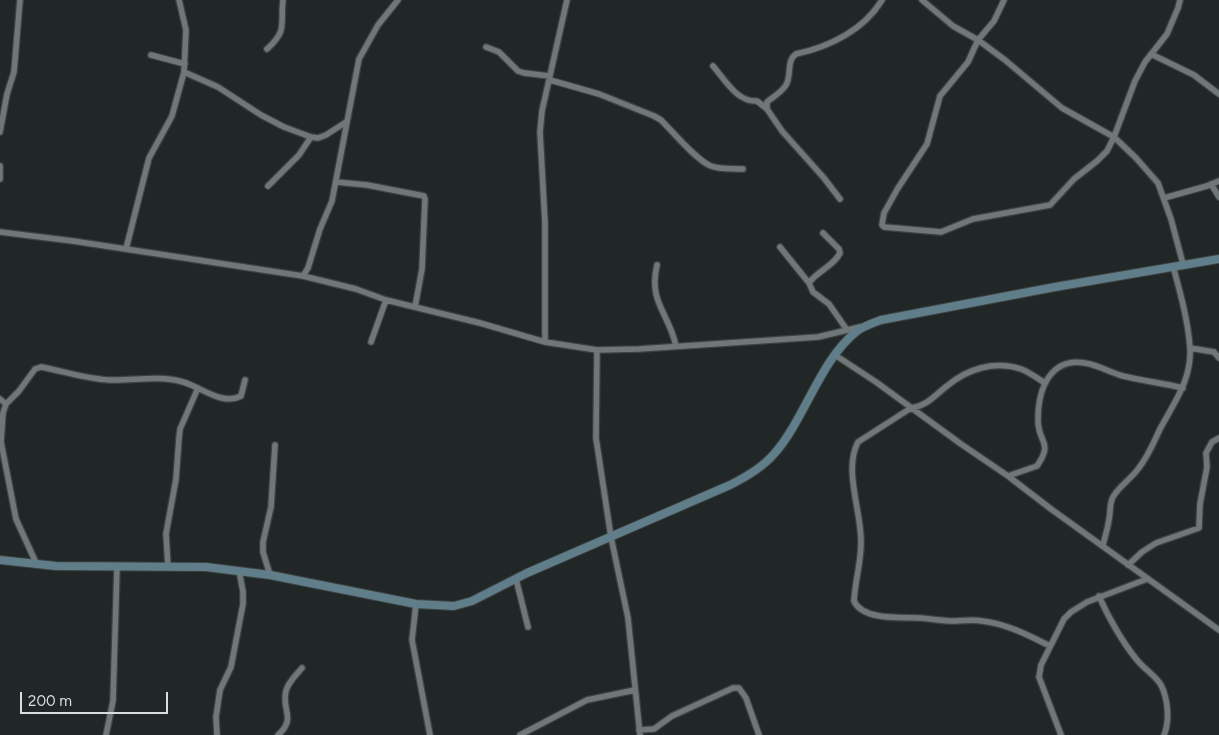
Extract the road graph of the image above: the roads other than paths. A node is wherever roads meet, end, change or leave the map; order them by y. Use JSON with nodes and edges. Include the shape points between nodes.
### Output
{"nodes":[{"id":1,"x":20,"y":0,"type":"edge"},
{"id":2,"x":179,"y":0,"type":"edge"},
{"id":3,"x":283,"y":0,"type":"edge"},
{"id":4,"x":398,"y":0,"type":"edge"},
{"id":5,"x":567,"y":0,"type":"edge"},
{"id":6,"x":882,"y":0,"type":"edge"},
{"id":7,"x":922,"y":0,"type":"edge"},
{"id":8,"x":1004,"y":0,"type":"edge"},
{"id":9,"x":1180,"y":0,"type":"edge"},
{"id":10,"x":978,"y":40,"type":"junction"},
{"id":11,"x":486,"y":46,"type":"dead end"},
{"id":12,"x":267,"y":49,"type":"dead end"},
{"id":13,"x":1151,"y":54,"type":"junction"},
{"id":14,"x":151,"y":55,"type":"dead end"},
{"id":15,"x":185,"y":64,"type":"junction"},
{"id":16,"x":714,"y":66,"type":"dead end"},
{"id":17,"x":184,"y":72,"type":"junction"},
{"id":18,"x":550,"y":78,"type":"junction"},
{"id":19,"x":1219,"y":94,"type":"edge"},
{"id":20,"x":767,"y":109,"type":"junction"},
{"id":21,"x":346,"y":122,"type":"junction"},
{"id":22,"x":0,"y":127,"type":"edge"},
{"id":23,"x":1114,"y":137,"type":"junction"},
{"id":24,"x":311,"y":138,"type":"junction"},
{"id":25,"x":0,"y":166,"type":"edge"},
{"id":26,"x":743,"y":169,"type":"dead end"},
{"id":27,"x":0,"y":179,"type":"edge"},
{"id":28,"x":1219,"y":181,"type":"edge"},
{"id":29,"x":336,"y":182,"type":"junction"},
{"id":30,"x":1211,"y":184,"type":"junction"},
{"id":31,"x":268,"y":186,"type":"dead end"},
{"id":32,"x":1219,"y":197,"type":"edge"},
{"id":33,"x":1164,"y":198,"type":"junction"},
{"id":34,"x":840,"y":199,"type":"dead end"},
{"id":35,"x":0,"y":232,"type":"edge"},
{"id":36,"x":824,"y":233,"type":"dead end"},
{"id":37,"x":780,"y":247,"type":"dead end"},
{"id":38,"x":126,"y":250,"type":"junction"},
{"id":39,"x":1219,"y":259,"type":"edge"},
{"id":40,"x":1183,"y":264,"type":"junction"},
{"id":41,"x":657,"y":265,"type":"dead end"},
{"id":42,"x":1173,"y":266,"type":"junction"},
{"id":43,"x":303,"y":276,"type":"junction"},
{"id":44,"x":809,"y":284,"type":"junction"},
{"id":45,"x":386,"y":300,"type":"junction"},
{"id":46,"x":415,"y":307,"type":"junction"},
{"id":47,"x":866,"y":326,"type":"junction"},
{"id":48,"x":847,"y":330,"type":"junction"},
{"id":49,"x":371,"y":342,"type":"dead end"},
{"id":50,"x":545,"y":342,"type":"junction"},
{"id":51,"x":676,"y":346,"type":"junction"},
{"id":52,"x":1190,"y":348,"type":"junction"},
{"id":53,"x":597,"y":350,"type":"junction"},
{"id":54,"x":835,"y":355,"type":"junction"},
{"id":55,"x":1219,"y":358,"type":"edge"},
{"id":56,"x":245,"y":380,"type":"dead end"},
{"id":57,"x":1045,"y":383,"type":"junction"},
{"id":58,"x":198,"y":388,"type":"junction"},
{"id":59,"x":1183,"y":388,"type":"junction"},
{"id":60,"x":0,"y":399,"type":"edge"},
{"id":61,"x":6,"y":404,"type":"junction"},
{"id":62,"x":911,"y":408,"type":"junction"},
{"id":63,"x":1219,"y":438,"type":"edge"},
{"id":64,"x":275,"y":445,"type":"dead end"},
{"id":65,"x":1008,"y":476,"type":"junction"},
{"id":66,"x":611,"y":537,"type":"junction"},
{"id":67,"x":1103,"y":545,"type":"junction"},
{"id":68,"x":0,"y":560,"type":"edge"},
{"id":69,"x":37,"y":565,"type":"junction"},
{"id":70,"x":1128,"y":565,"type":"junction"},
{"id":71,"x":168,"y":566,"type":"junction"},
{"id":72,"x":117,"y":567,"type":"junction"},
{"id":73,"x":239,"y":570,"type":"junction"},
{"id":74,"x":270,"y":575,"type":"junction"},
{"id":75,"x":516,"y":579,"type":"junction"},
{"id":76,"x":1147,"y":579,"type":"junction"},
{"id":77,"x":1099,"y":596,"type":"junction"},
{"id":78,"x":416,"y":604,"type":"junction"},
{"id":79,"x":528,"y":628,"type":"dead end"},
{"id":80,"x":1219,"y":630,"type":"edge"},
{"id":81,"x":1050,"y":646,"type":"junction"},
{"id":82,"x":302,"y":668,"type":"dead end"},
{"id":83,"x":635,"y":690,"type":"junction"},
{"id":84,"x":639,"y":732,"type":"edge"},
{"id":85,"x":106,"y":735,"type":"edge"},
{"id":86,"x":217,"y":735,"type":"edge"},
{"id":87,"x":278,"y":735,"type":"edge"},
{"id":88,"x":430,"y":735,"type":"edge"},
{"id":89,"x":520,"y":735,"type":"edge"},
{"id":90,"x":759,"y":735,"type":"edge"},
{"id":91,"x":1062,"y":735,"type":"edge"},
{"id":92,"x":1164,"y":735,"type":"edge"}],
"edges":[{"from":1,"to":22,"type":"street","via":[[14,72]]},
{"from":2,"to":15,"type":"street","via":[[186,30]]},
{"from":3,"to":12,"type":"street","via":[[281,34]]},
{"from":4,"to":21,"type":"street","via":[[378,25],[359,59]]},
{"from":5,"to":18,"type":"street"},
{"from":6,"to":20,"type":"street","via":[[872,15],[840,38],[827,46],[793,56],[787,83],[767,102]]},
{"from":7,"to":10,"type":"street","via":[[953,26]]},
{"from":8,"to":10,"type":"street","via":[[994,20]]},
{"from":9,"to":13,"type":"street","via":[[1167,34]]},
{"from":10,"to":23,"type":"street","via":[[1062,108]]},
{"from":10,"to":23,"type":"street","via":[[964,67],[940,96],[928,144],[884,214],[884,227],[941,232],[973,219],[1050,205],[1107,151]]},
{"from":11,"to":18,"type":"street","via":[[499,52],[518,71]]},
{"from":13,"to":19,"type":"street","via":[[1194,75]]},
{"from":13,"to":23,"type":"street","via":[[1135,81]]},
{"from":14,"to":15,"type":"street"},
{"from":15,"to":17,"type":"street"},
{"from":16,"to":20,"type":"street","via":[[739,97],[749,102],[758,101]]},
{"from":17,"to":24,"type":"street","via":[[218,87],[284,127]]},
{"from":17,"to":38,"type":"street","via":[[172,116],[149,158]]},
{"from":18,"to":26,"type":"street","via":[[654,116],[709,166]]},
{"from":18,"to":50,"type":"street","via":[[540,132],[545,223]]},
{"from":20,"to":34,"type":"street","via":[[782,132]]},
{"from":21,"to":24,"type":"street","via":[[326,135]]},
{"from":21,"to":29,"type":"street"},
{"from":23,"to":33,"type":"street","via":[[1158,183]]},
{"from":24,"to":31,"type":"street"},
{"from":25,"to":27,"type":"street"},
{"from":28,"to":30,"type":"street"},
{"from":29,"to":43,"type":"street","via":[[332,201]]},
{"from":29,"to":46,"type":"street","via":[[424,196],[422,269]]},
{"from":30,"to":32,"type":"street"},
{"from":30,"to":33,"type":"street"},
{"from":33,"to":40,"type":"street"},
{"from":35,"to":38,"type":"street"},
{"from":36,"to":44,"type":"street","via":[[840,253]]},
{"from":37,"to":44,"type":"street"},
{"from":38,"to":43,"type":"street"},
{"from":39,"to":40,"type":"main road"},
{"from":40,"to":42,"type":"main road"},
{"from":41,"to":51,"type":"street","via":[[656,297]]},
{"from":42,"to":47,"type":"main road","via":[[881,320]]},
{"from":42,"to":52,"type":"street"},
{"from":43,"to":45,"type":"street"},
{"from":44,"to":48,"type":"street","via":[[813,292],[829,304]]},
{"from":45,"to":46,"type":"street"},
{"from":45,"to":49,"type":"street"},
{"from":46,"to":50,"type":"street"},
{"from":47,"to":48,"type":"street"},
{"from":47,"to":54,"type":"main road","via":[[850,337]]},
{"from":48,"to":51,"type":"street","via":[[818,337]]},
{"from":50,"to":53,"type":"street"},
{"from":51,"to":53,"type":"street"},
{"from":52,"to":55,"type":"street","via":[[1214,352]]},
{"from":52,"to":59,"type":"street"},
{"from":53,"to":66,"type":"street","via":[[596,438]]},
{"from":54,"to":62,"type":"street"},
{"from":54,"to":66,"type":"main road","via":[[789,434],[773,456],[753,473]]},
{"from":56,"to":58,"type":"street","via":[[241,396],[235,399],[214,396]]},
{"from":57,"to":59,"type":"street","via":[[1060,366],[1077,363]]},
{"from":57,"to":62,"type":"street","via":[[1021,369],[994,365],[963,376],[927,403]]},
{"from":57,"to":65,"type":"street","via":[[1039,404],[1038,429],[1046,452],[1037,466]]},
{"from":58,"to":61,"type":"street","via":[[168,379],[108,380],[37,367]]},
{"from":58,"to":71,"type":"street","via":[[180,428],[176,479],[167,522]]},
{"from":59,"to":67,"type":"street","via":[[1138,469],[1116,491]]},
{"from":60,"to":61,"type":"street"},
{"from":61,"to":69,"type":"street","via":[[1,426],[3,460],[16,519]]},
{"from":62,"to":65,"type":"street"},
{"from":62,"to":81,"type":"street","via":[[855,447],[853,489],[861,539],[856,606],[862,611],[889,618],[980,620],[1019,630]]},
{"from":63,"to":70,"type":"street","via":[[1212,442],[1206,453],[1199,528],[1156,543]]},
{"from":64,"to":74,"type":"street","via":[[271,507],[263,542]]},
{"from":65,"to":67,"type":"street"},
{"from":66,"to":75,"type":"main road"},
{"from":66,"to":83,"type":"street","via":[[628,618]]},
{"from":67,"to":70,"type":"street"},
{"from":68,"to":69,"type":"main road"},
{"from":69,"to":72,"type":"main road"},
{"from":70,"to":76,"type":"street"},
{"from":71,"to":72,"type":"main road"},
{"from":71,"to":73,"type":"main road"},
{"from":72,"to":85,"type":"street","via":[[113,701]]},
{"from":73,"to":74,"type":"main road"},
{"from":73,"to":86,"type":"street","via":[[243,604],[231,667],[220,690]]},
{"from":74,"to":78,"type":"main road"},
{"from":75,"to":78,"type":"main road","via":[[472,601],[454,606]]},
{"from":75,"to":79,"type":"street"},
{"from":76,"to":77,"type":"street"},
{"from":76,"to":80,"type":"street"},
{"from":77,"to":81,"type":"street","via":[[1067,615]]},
{"from":77,"to":92,"type":"street","via":[[1133,655],[1161,684],[1166,699]]},
{"from":78,"to":88,"type":"street","via":[[412,640]]},
{"from":81,"to":91,"type":"street","via":[[1039,677]]},
{"from":82,"to":87,"type":"street","via":[[286,690],[288,720]]},
{"from":83,"to":84,"type":"street"},
{"from":83,"to":89,"type":"street","via":[[587,700]]},
{"from":84,"to":90,"type":"street","via":[[739,688],[746,698]]}]}
